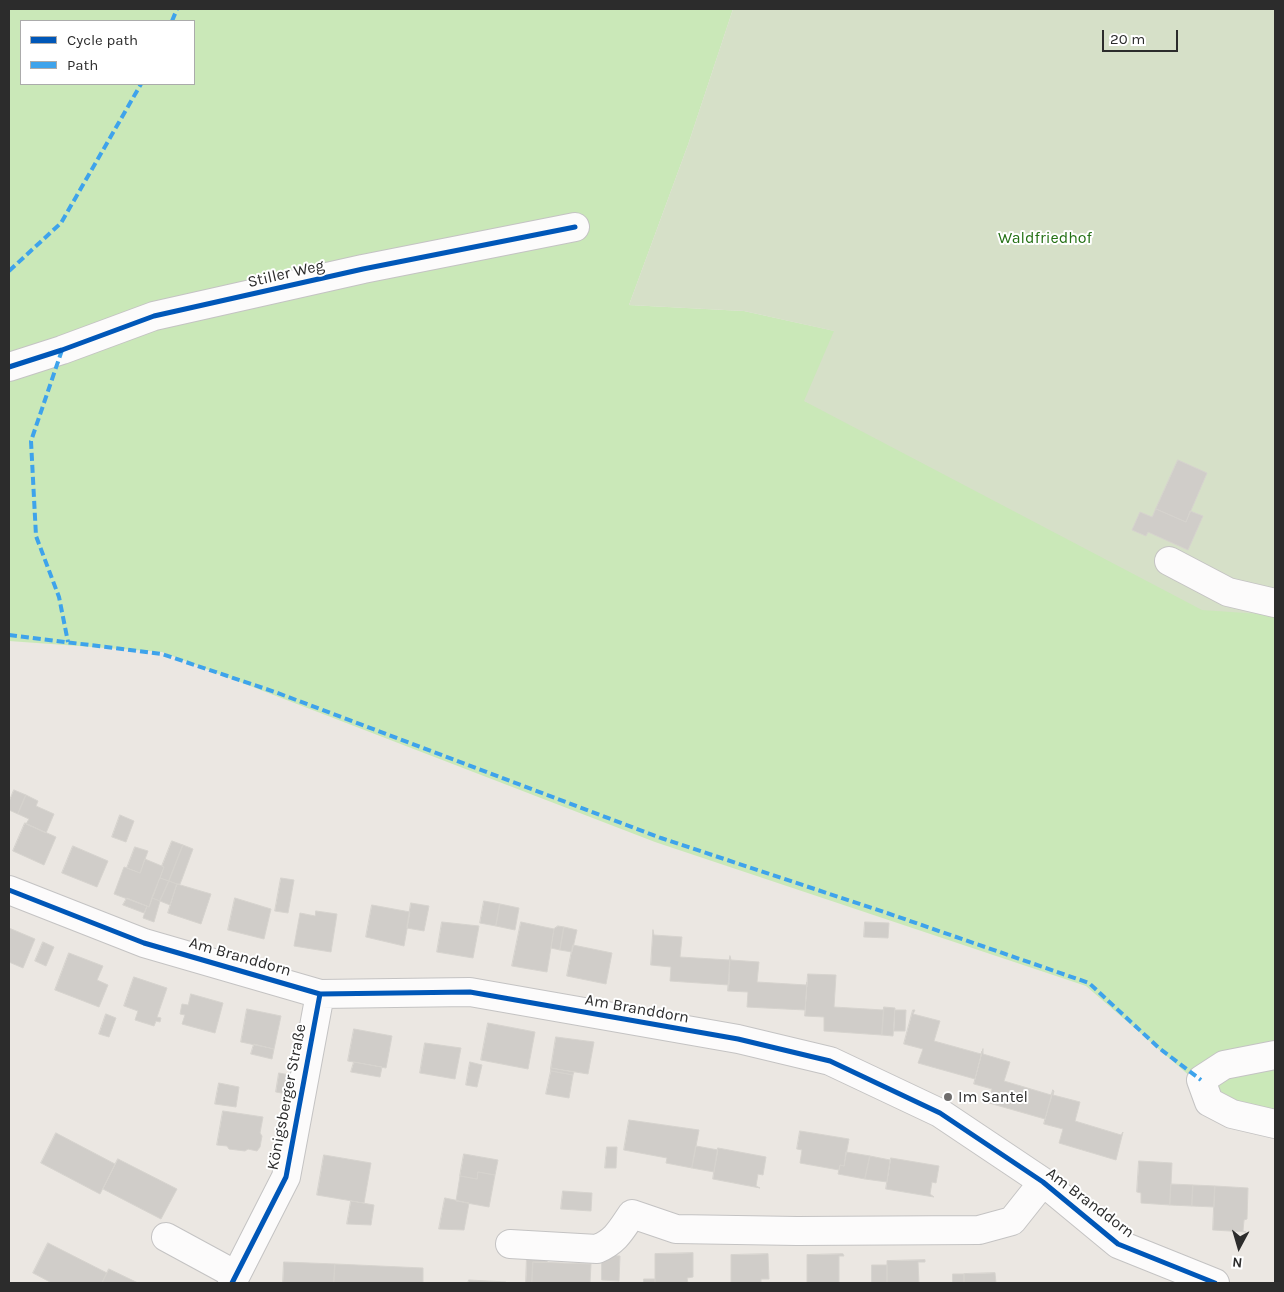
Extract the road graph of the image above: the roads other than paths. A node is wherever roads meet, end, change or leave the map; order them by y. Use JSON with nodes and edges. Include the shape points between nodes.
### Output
{"nodes":[{"id":1,"x":575,"y":227,"type":"dead end"},
{"id":2,"x":9,"y":367,"type":"edge"},
{"id":3,"x":1169,"y":561,"type":"dead end"},
{"id":4,"x":1275,"y":603,"type":"edge"},
{"id":5,"x":9,"y":890,"type":"edge"},
{"id":6,"x":320,"y":994,"type":"junction"},
{"id":7,"x":1275,"y":1055,"type":"edge"},
{"id":8,"x":1275,"y":1124,"type":"edge"},
{"id":9,"x":1043,"y":1182,"type":"junction"},
{"id":10,"x":166,"y":1237,"type":"dead end"},
{"id":11,"x":510,"y":1244,"type":"dead end"},
{"id":12,"x":234,"y":1279,"type":"edge"},
{"id":13,"x":1214,"y":1283,"type":"edge"}],
"edges":[{"from":1,"to":2,"type":"street","name":"Stiller Weg","via":[[363,269],[154,316]]},
{"from":3,"to":4,"type":"street","via":[[1228,592]]},
{"from":5,"to":6,"type":"street","name":"Am Branddorn","via":[[144,942]]},
{"from":6,"to":9,"type":"street","name":"Am Branddorn","via":[[470,992],[738,1039],[830,1061],[940,1113]]},
{"from":6,"to":12,"type":"street","name":"Königsberger Straße","via":[[286,1177]]},
{"from":7,"to":8,"type":"street","via":[[1224,1065],[1201,1080],[1209,1102],[1232,1114]]},
{"from":9,"to":11,"type":"street","via":[[1012,1221],[979,1230],[676,1229],[632,1214],[609,1244],[597,1249]]},
{"from":9,"to":13,"type":"street","name":"Am Branddorn","via":[[1118,1244]]},
{"from":10,"to":12,"type":"street"}]}
